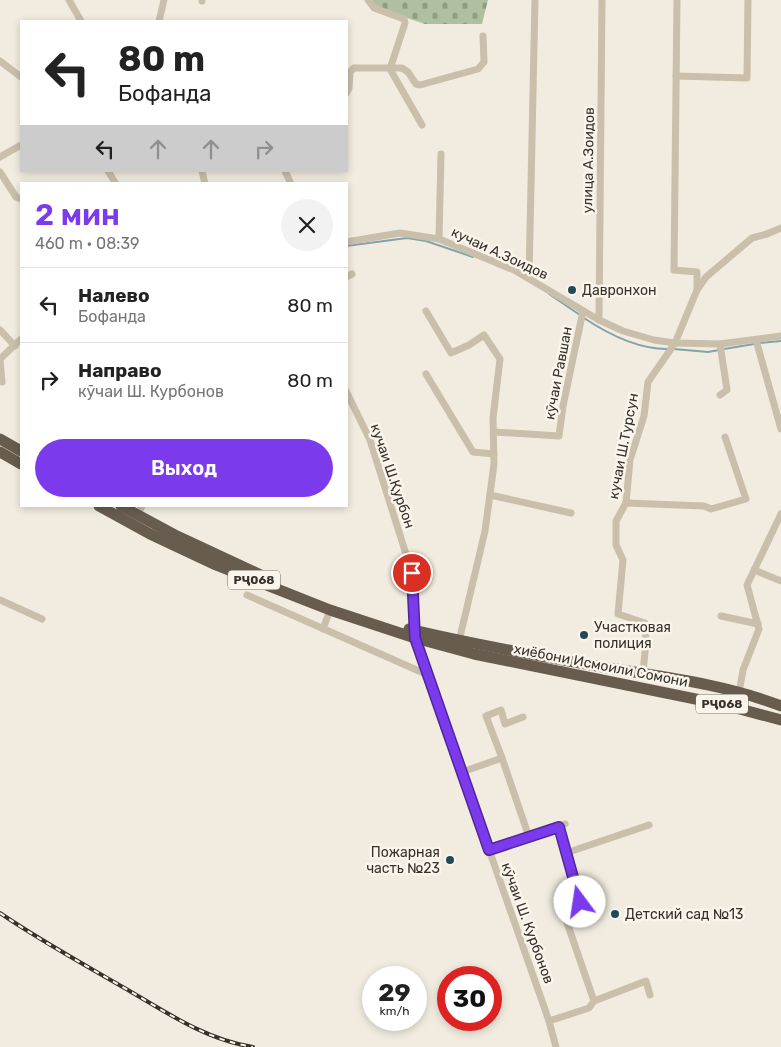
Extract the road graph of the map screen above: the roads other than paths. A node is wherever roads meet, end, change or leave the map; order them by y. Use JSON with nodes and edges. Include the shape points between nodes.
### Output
{"nodes":[{"id":1,"x":69,"y":0,"type":"edge"},
{"id":2,"x":164,"y":0,"type":"edge"},
{"id":3,"x":368,"y":0,"type":"edge"},
{"id":4,"x":535,"y":0,"type":"edge"},
{"id":5,"x":602,"y":0,"type":"edge"},
{"id":6,"x":677,"y":0,"type":"edge"},
{"id":7,"x":748,"y":0,"type":"edge"},
{"id":8,"x":80,"y":20,"type":"edge"},
{"id":9,"x":159,"y":20,"type":"edge"},
{"id":10,"x":483,"y":36,"type":"dead end"},
{"id":11,"x":0,"y":61,"type":"edge"},
{"id":12,"x":390,"y":69,"type":"junction"},
{"id":13,"x":20,"y":76,"type":"edge"},
{"id":14,"x":676,"y":76,"type":"junction"},
{"id":15,"x":348,"y":90,"type":"edge"},
{"id":16,"x":422,"y":125,"type":"dead end"},
{"id":17,"x":20,"y":146,"type":"edge"},
{"id":18,"x":441,"y":154,"type":"dead end"},
{"id":19,"x":0,"y":157,"type":"edge"},
{"id":20,"x":0,"y":172,"type":"edge"},
{"id":21,"x":20,"y":199,"type":"edge"},
{"id":22,"x":781,"y":228,"type":"edge"},
{"id":23,"x":439,"y":239,"type":"junction"},
{"id":24,"x":348,"y":242,"type":"edge"},
{"id":25,"x":529,"y":278,"type":"junction"},
{"id":26,"x":697,"y":290,"type":"junction"},
{"id":27,"x":426,"y":311,"type":"dead end"},
{"id":28,"x":583,"y":314,"type":"junction"},
{"id":29,"x":599,"y":320,"type":"junction"},
{"id":30,"x":0,"y":330,"type":"edge"},
{"id":31,"x":781,"y":336,"type":"edge"},
{"id":32,"x":20,"y":340,"type":"edge"},
{"id":33,"x":756,"y":342,"type":"junction"},
{"id":34,"x":720,"y":344,"type":"junction"},
{"id":35,"x":15,"y":346,"type":"junction"},
{"id":36,"x":672,"y":347,"type":"junction"},
{"id":37,"x":0,"y":360,"type":"edge"},
{"id":38,"x":426,"y":374,"type":"dead end"},
{"id":39,"x":2,"y":382,"type":"edge"},
{"id":40,"x":348,"y":395,"type":"edge"},
{"id":41,"x":720,"y":395,"type":"dead end"},
{"id":42,"x":781,"y":429,"type":"edge"},
{"id":43,"x":494,"y":432,"type":"junction"},
{"id":44,"x":725,"y":437,"type":"dead end"},
{"id":45,"x":0,"y":439,"type":"edge"},
{"id":46,"x":20,"y":449,"type":"edge"},
{"id":47,"x":0,"y":452,"type":"edge"},
{"id":48,"x":494,"y":454,"type":"junction"},
{"id":49,"x":20,"y":463,"type":"edge"},
{"id":50,"x":490,"y":495,"type":"junction"},
{"id":51,"x":626,"y":502,"type":"junction"},
{"id":52,"x":101,"y":507,"type":"edge"},
{"id":53,"x":124,"y":507,"type":"edge"},
{"id":54,"x":140,"y":511,"type":"edge"},
{"id":55,"x":572,"y":513,"type":"dead end"},
{"id":56,"x":781,"y":514,"type":"edge"},
{"id":57,"x":754,"y":570,"type":"junction"},
{"id":58,"x":781,"y":581,"type":"edge"},
{"id":59,"x":274,"y":588,"type":"junction"},
{"id":60,"x":247,"y":595,"type":"dead end"},
{"id":61,"x":0,"y":600,"type":"edge"},
{"id":62,"x":268,"y":604,"type":"junction"},
{"id":63,"x":330,"y":610,"type":"junction"},
{"id":64,"x":721,"y":616,"type":"dead end"},
{"id":65,"x":42,"y":618,"type":"dead end"},
{"id":66,"x":758,"y":627,"type":"junction"},
{"id":67,"x":323,"y":629,"type":"junction"},
{"id":68,"x":415,"y":634,"type":"junction"},
{"id":69,"x":459,"y":641,"type":"junction"},
{"id":70,"x":643,"y":674,"type":"junction"},
{"id":71,"x":428,"y":675,"type":"junction"},
{"id":72,"x":665,"y":677,"type":"junction"},
{"id":73,"x":662,"y":691,"type":"junction"},
{"id":74,"x":739,"y":693,"type":"junction"},
{"id":75,"x":781,"y":706,"type":"edge"},
{"id":76,"x":523,"y":717,"type":"dead end"},
{"id":77,"x":781,"y":720,"type":"edge"},
{"id":78,"x":502,"y":758,"type":"junction"},
{"id":79,"x":462,"y":772,"type":"junction"},
{"id":80,"x":649,"y":825,"type":"dead end"},
{"id":81,"x":529,"y":837,"type":"junction"},
{"id":82,"x":489,"y":850,"type":"junction"},
{"id":83,"x":566,"y":853,"type":"junction"},
{"id":84,"x":650,"y":995,"type":"dead end"},
{"id":85,"x":594,"y":1001,"type":"junction"},
{"id":86,"x":550,"y":1021,"type":"junction"},
{"id":87,"x":556,"y":1047,"type":"edge"}],
"edges":[{"from":1,"to":8,"type":"street"},
{"from":2,"to":9,"type":"street"},
{"from":3,"to":12,"type":"street","via":[[374,8],[404,19]]},
{"from":4,"to":25,"type":"street"},
{"from":5,"to":29,"type":"street","name":"улица А.Зоидов"},
{"from":6,"to":14,"type":"street"},
{"from":7,"to":14,"type":"street","via":[[747,78]]},
{"from":10,"to":12,"type":"street","via":[[484,62],[478,69],[464,74],[420,85],[412,81],[406,70]]},
{"from":11,"to":13,"type":"street"},
{"from":12,"to":15,"type":"street","via":[[351,69]]},
{"from":12,"to":16,"type":"street"},
{"from":14,"to":26,"type":"street","via":[[674,270],[697,272]]},
{"from":17,"to":19,"type":"street"},
{"from":18,"to":23,"type":"street"},
{"from":20,"to":21,"type":"street"},
{"from":22,"to":26,"type":"street","name":"кучаи Ш.Турсун","via":[[752,238],[706,277]]},
{"from":23,"to":24,"type":"street","name":"кучаи А.Зоидов","via":[[400,233]]},
{"from":23,"to":25,"type":"street","name":"кучаи А.Зоидов"},
{"from":25,"to":28,"type":"street","name":"кучаи А.Зоидов"},
{"from":26,"to":36,"type":"street","name":"кучаи Ш.Турсун"},
{"from":27,"to":43,"type":"street","via":[[451,353],[484,335],[500,360],[492,418]]},
{"from":28,"to":29,"type":"street","name":"кучаи А.Зоидов"},
{"from":28,"to":43,"type":"street","name":"кӯчаи Равшан","via":[[559,436]]},
{"from":29,"to":36,"type":"street","name":"кучаи А.Зоидов"},
{"from":30,"to":35,"type":"street"},
{"from":31,"to":33,"type":"street","name":"кучаи А.Зоидов"},
{"from":32,"to":35,"type":"street"},
{"from":33,"to":34,"type":"street","name":"кучаи А.Зоидов"},
{"from":33,"to":42,"type":"street"},
{"from":34,"to":36,"type":"street","name":"кучаи А.Зоидов"},
{"from":34,"to":41,"type":"street","via":[[727,390]]},
{"from":35,"to":37,"type":"street"},
{"from":36,"to":51,"type":"street","name":"кучаи Ш.Турсун","via":[[648,382],[644,416],[630,460]]},
{"from":37,"to":39,"type":"street"},
{"from":38,"to":48,"type":"street","via":[[473,452]]},
{"from":40,"to":68,"type":"street","name":"кучаи Ш.Қурбон","via":[[370,440],[412,573]]},
{"from":43,"to":48,"type":"street"},
{"from":44,"to":51,"type":"street","via":[[746,499],[711,509]]},
{"from":45,"to":46,"type":"highway"},
{"from":47,"to":49,"type":"highway"},
{"from":48,"to":50,"type":"street"},
{"from":50,"to":55,"type":"street"},
{"from":50,"to":69,"type":"street","via":[[485,532]]},
{"from":51,"to":70,"type":"street","name":"кучаи Ш.Турсун","via":[[616,521],[616,545],[623,560],[618,614],[645,624]]},
{"from":52,"to":59,"type":"highway","number":"РҶ068","via":[[182,550]]},
{"from":53,"to":54,"type":"highway","number":"РҶ068"},
{"from":54,"to":68,"type":"highway","number":"РҶ068","via":[[177,536],[275,582]]},
{"from":56,"to":57,"type":"street"},
{"from":57,"to":58,"type":"street"},
{"from":57,"to":66,"type":"street","via":[[746,585]]},
{"from":59,"to":62,"type":"street"},
{"from":59,"to":63,"type":"highway","number":"РҶ068"},
{"from":60,"to":62,"type":"street"},
{"from":61,"to":65,"type":"street"},
{"from":62,"to":67,"type":"street"},
{"from":63,"to":67,"type":"street"},
{"from":63,"to":68,"type":"highway","number":"РҶ068"},
{"from":64,"to":66,"type":"street"},
{"from":66,"to":74,"type":"street","via":[[743,670]]},
{"from":67,"to":71,"type":"street"},
{"from":68,"to":69,"type":"highway","number":"РҶ068"},
{"from":68,"to":71,"type":"street","name":"кӯчаи Ш. Курбонов"},
{"from":68,"to":73,"type":"highway","name":"хиёбони Исмоили Сомони","number":"РҶ068","via":[[474,654]]},
{"from":69,"to":70,"type":"highway","number":"РҶ068"},
{"from":70,"to":72,"type":"highway","number":"РҶ068"},
{"from":71,"to":79,"type":"street","name":"кӯчаи Ш. Курбонов"},
{"from":72,"to":73,"type":"highway"},
{"from":72,"to":74,"type":"highway","number":"РҶ068"},
{"from":73,"to":77,"type":"highway","name":"хиёбони Исмоили Сомони","number":"РҶ068"},
{"from":74,"to":75,"type":"highway","number":"РҶ068"},
{"from":76,"to":78,"type":"street","via":[[505,724],[500,710],[486,716]]},
{"from":78,"to":79,"type":"street"},
{"from":78,"to":81,"type":"street"},
{"from":79,"to":82,"type":"street","name":"кӯчаи Ш. Курбонов"},
{"from":80,"to":83,"type":"street"},
{"from":81,"to":82,"type":"street"},
{"from":81,"to":83,"type":"street","via":[[562,825]]},
{"from":82,"to":86,"type":"street","name":"кӯчаи Ш. Курбонов"},
{"from":83,"to":85,"type":"street","via":[[580,902],[562,908]]},
{"from":84,"to":85,"type":"street","via":[[646,981]]},
{"from":85,"to":86,"type":"street","via":[[589,1008]]},
{"from":86,"to":87,"type":"street","name":"кӯчаи Ш. Курбонов"}]}
